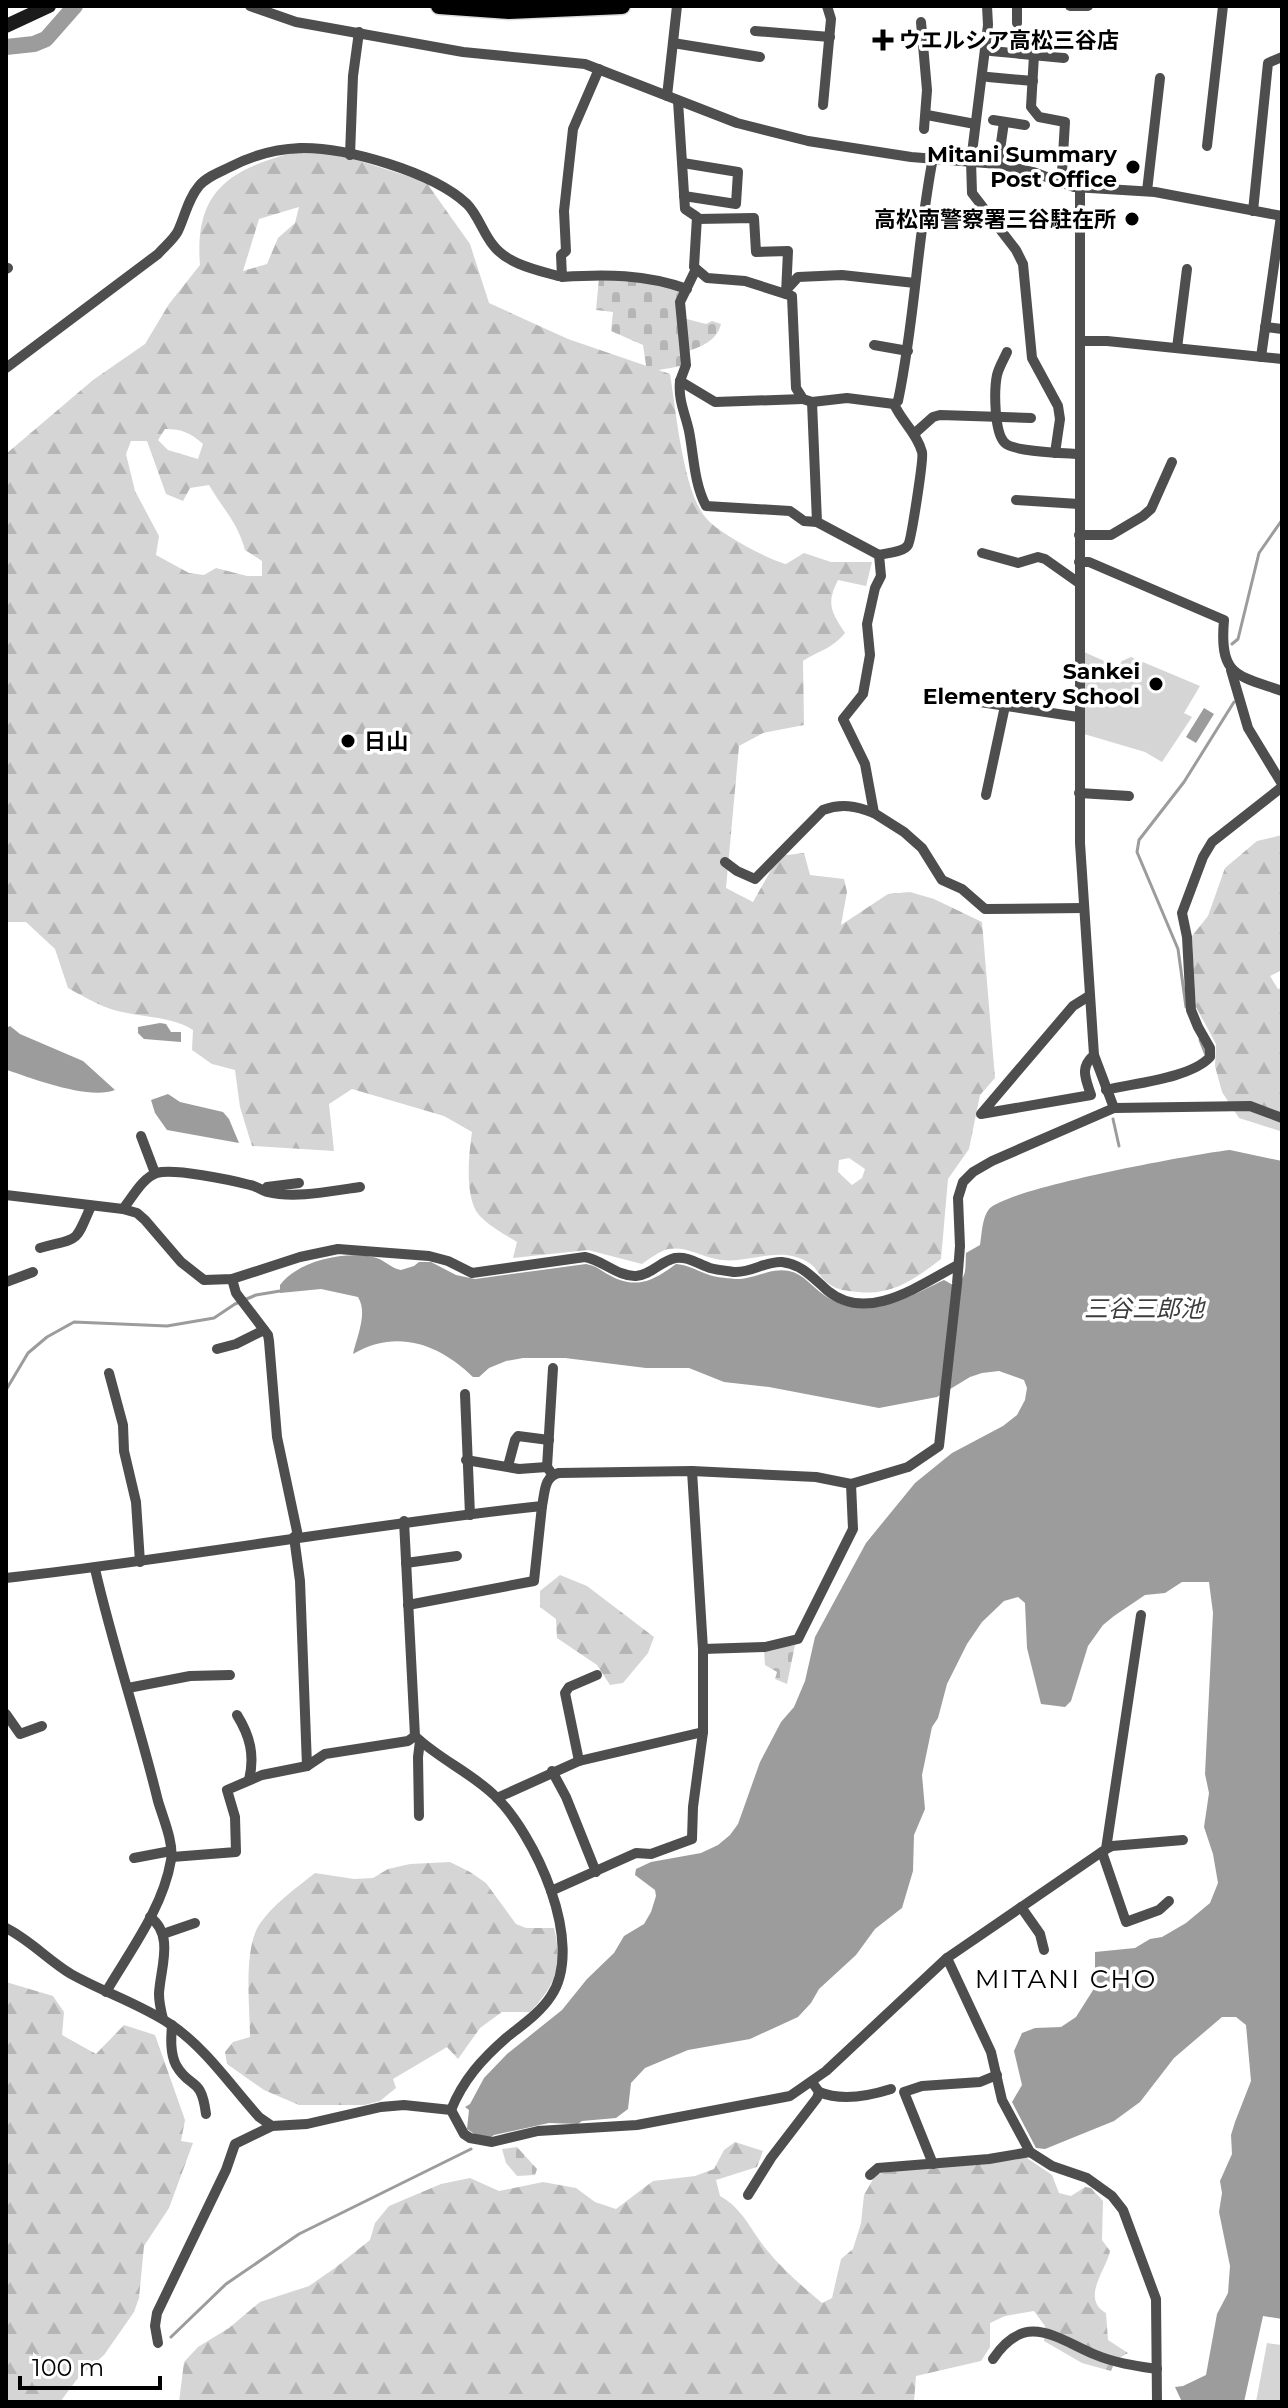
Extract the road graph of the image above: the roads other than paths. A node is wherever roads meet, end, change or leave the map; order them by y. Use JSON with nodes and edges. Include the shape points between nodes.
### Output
{"nodes":[{"id":1,"x":49,"y":6,"type":"edge"},
{"id":2,"x":250,"y":6,"type":"edge"},
{"id":3,"x":439,"y":6,"type":"edge"},
{"id":4,"x":622,"y":6,"type":"edge"},
{"id":5,"x":677,"y":6,"type":"edge"},
{"id":6,"x":827,"y":6,"type":"edge"},
{"id":7,"x":987,"y":6,"type":"edge"},
{"id":8,"x":1017,"y":6,"type":"edge"},
{"id":9,"x":1070,"y":6,"type":"edge"},
{"id":10,"x":1088,"y":6,"type":"edge"},
{"id":11,"x":1223,"y":6,"type":"edge"},
{"id":12,"x":921,"y":22,"type":"dead end"},
{"id":13,"x":1017,"y":23,"type":"dead end"},
{"id":14,"x":6,"y":26,"type":"edge"},
{"id":15,"x":755,"y":31,"type":"dead end"},
{"id":16,"x":359,"y":32,"type":"junction"},
{"id":17,"x":830,"y":37,"type":"junction"},
{"id":18,"x":673,"y":43,"type":"junction"},
{"id":19,"x":991,"y":51,"type":"dead end"},
{"id":20,"x":1034,"y":55,"type":"junction"},
{"id":21,"x":760,"y":57,"type":"dead end"},
{"id":22,"x":1282,"y":57,"type":"edge"},
{"id":23,"x":1064,"y":58,"type":"dead end"},
{"id":24,"x":599,"y":69,"type":"junction"},
{"id":25,"x":988,"y":77,"type":"dead end"},
{"id":26,"x":1160,"y":78,"type":"dead end"},
{"id":27,"x":1033,"y":81,"type":"junction"},
{"id":28,"x":672,"y":99,"type":"junction"},
{"id":29,"x":823,"y":105,"type":"dead end"},
{"id":30,"x":927,"y":115,"type":"junction"},
{"id":31,"x":975,"y":124,"type":"junction"},
{"id":32,"x":1025,"y":125,"type":"dead end"},
{"id":33,"x":924,"y":129,"type":"dead end"},
{"id":34,"x":1207,"y":146,"type":"dead end"},
{"id":35,"x":350,"y":155,"type":"junction"},
{"id":36,"x":933,"y":158,"type":"junction"},
{"id":37,"x":971,"y":161,"type":"junction"},
{"id":38,"x":683,"y":163,"type":"junction"},
{"id":39,"x":998,"y":164,"type":"junction"},
{"id":40,"x":1056,"y":181,"type":"junction"},
{"id":41,"x":1080,"y":188,"type":"junction"},
{"id":42,"x":1147,"y":191,"type":"junction"},
{"id":43,"x":684,"y":196,"type":"junction"},
{"id":44,"x":1253,"y":211,"type":"junction"},
{"id":45,"x":1282,"y":216,"type":"edge"},
{"id":46,"x":697,"y":219,"type":"junction"},
{"id":47,"x":696,"y":269,"type":"junction"},
{"id":48,"x":1187,"y":269,"type":"dead end"},
{"id":49,"x":558,"y":276,"type":"dead end"},
{"id":50,"x":915,"y":283,"type":"junction"},
{"id":51,"x":687,"y":289,"type":"junction"},
{"id":52,"x":786,"y":292,"type":"junction"},
{"id":53,"x":1265,"y":327,"type":"junction"},
{"id":54,"x":1282,"y":329,"type":"edge"},
{"id":55,"x":1082,"y":341,"type":"junction"},
{"id":56,"x":874,"y":345,"type":"dead end"},
{"id":57,"x":1177,"y":348,"type":"junction"},
{"id":58,"x":908,"y":351,"type":"junction"},
{"id":59,"x":1007,"y":352,"type":"dead end"},
{"id":60,"x":1261,"y":357,"type":"junction"},
{"id":61,"x":1282,"y":359,"type":"edge"},
{"id":62,"x":6,"y":368,"type":"edge"},
{"id":63,"x":680,"y":381,"type":"junction"},
{"id":64,"x":807,"y":400,"type":"junction"},
{"id":65,"x":894,"y":404,"type":"junction"},
{"id":66,"x":1031,"y":418,"type":"dead end"},
{"id":67,"x":997,"y":419,"type":"junction"},
{"id":68,"x":915,"y":433,"type":"junction"},
{"id":69,"x":1055,"y":453,"type":"junction"},
{"id":70,"x":1079,"y":454,"type":"junction"},
{"id":71,"x":1172,"y":462,"type":"dead end"},
{"id":72,"x":1016,"y":500,"type":"dead end"},
{"id":73,"x":1079,"y":504,"type":"junction"},
{"id":74,"x":817,"y":522,"type":"junction"},
{"id":75,"x":1079,"y":535,"type":"junction"},
{"id":76,"x":982,"y":553,"type":"dead end"},
{"id":77,"x":879,"y":555,"type":"junction"},
{"id":78,"x":1079,"y":562,"type":"junction"},
{"id":79,"x":1079,"y":583,"type":"junction"},
{"id":80,"x":1231,"y":670,"type":"junction"},
{"id":81,"x":1282,"y":691,"type":"edge"},
{"id":82,"x":980,"y":702,"type":"dead end"},
{"id":83,"x":1005,"y":706,"type":"junction"},
{"id":84,"x":1078,"y":717,"type":"junction"},
{"id":85,"x":1282,"y":786,"type":"edge"},
{"id":86,"x":1079,"y":793,"type":"junction"},
{"id":87,"x":986,"y":795,"type":"dead end"},
{"id":88,"x":1129,"y":796,"type":"dead end"},
{"id":89,"x":874,"y":813,"type":"junction"},
{"id":90,"x":725,"y":862,"type":"dead end"},
{"id":91,"x":1084,"y":908,"type":"junction"},
{"id":92,"x":1089,"y":996,"type":"junction"},
{"id":93,"x":1094,"y":1055,"type":"junction"},
{"id":94,"x":1106,"y":1090,"type":"junction"},
{"id":95,"x":1114,"y":1108,"type":"junction"},
{"id":96,"x":1282,"y":1118,"type":"edge"},
{"id":97,"x":141,"y":1136,"type":"dead end"},
{"id":98,"x":155,"y":1173,"type":"junction"},
{"id":99,"x":299,"y":1183,"type":"dead end"},
{"id":100,"x":253,"y":1186,"type":"junction"},
{"id":101,"x":360,"y":1187,"type":"dead end"},
{"id":102,"x":6,"y":1195,"type":"edge"},
{"id":103,"x":91,"y":1206,"type":"junction"},
{"id":104,"x":123,"y":1209,"type":"junction"},
{"id":105,"x":40,"y":1248,"type":"dead end"},
{"id":106,"x":958,"y":1265,"type":"junction"},
{"id":107,"x":33,"y":1272,"type":"dead end"},
{"id":108,"x":232,"y":1279,"type":"junction"},
{"id":109,"x":6,"y":1282,"type":"edge"},
{"id":110,"x":264,"y":1330,"type":"junction"},
{"id":111,"x":217,"y":1349,"type":"dead end"},
{"id":112,"x":553,"y":1368,"type":"dead end"},
{"id":113,"x":109,"y":1373,"type":"dead end"},
{"id":114,"x":465,"y":1394,"type":"dead end"},
{"id":115,"x":549,"y":1440,"type":"junction"},
{"id":116,"x":466,"y":1460,"type":"junction"},
{"id":117,"x":508,"y":1466,"type":"junction"},
{"id":118,"x":549,"y":1471,"type":"junction"},
{"id":119,"x":692,"y":1471,"type":"junction"},
{"id":120,"x":851,"y":1484,"type":"junction"},
{"id":121,"x":542,"y":1506,"type":"junction"},
{"id":122,"x":470,"y":1515,"type":"junction"},
{"id":123,"x":404,"y":1521,"type":"junction"},
{"id":124,"x":296,"y":1537,"type":"junction"},
{"id":125,"x":457,"y":1556,"type":"dead end"},
{"id":126,"x":140,"y":1562,"type":"junction"},
{"id":127,"x":406,"y":1563,"type":"junction"},
{"id":128,"x":95,"y":1569,"type":"junction"},
{"id":129,"x":6,"y":1578,"type":"edge"},
{"id":130,"x":408,"y":1605,"type":"junction"},
{"id":131,"x":1141,"y":1615,"type":"dead end"},
{"id":132,"x":703,"y":1649,"type":"junction"},
{"id":133,"x":230,"y":1675,"type":"dead end"},
{"id":134,"x":597,"y":1675,"type":"dead end"},
{"id":135,"x":128,"y":1688,"type":"junction"},
{"id":136,"x":6,"y":1714,"type":"edge"},
{"id":137,"x":237,"y":1715,"type":"dead end"},
{"id":138,"x":42,"y":1726,"type":"dead end"},
{"id":139,"x":703,"y":1732,"type":"junction"},
{"id":140,"x":418,"y":1739,"type":"junction"},
{"id":141,"x":579,"y":1761,"type":"junction"},
{"id":142,"x":307,"y":1766,"type":"junction"},
{"id":143,"x":552,"y":1771,"type":"junction"},
{"id":144,"x":249,"y":1780,"type":"junction"},
{"id":145,"x":497,"y":1798,"type":"junction"},
{"id":146,"x":419,"y":1816,"type":"dead end"},
{"id":147,"x":1183,"y":1840,"type":"dead end"},
{"id":148,"x":1104,"y":1850,"type":"junction"},
{"id":149,"x":172,"y":1854,"type":"junction"},
{"id":150,"x":134,"y":1858,"type":"dead end"},
{"id":151,"x":596,"y":1872,"type":"junction"},
{"id":152,"x":551,"y":1891,"type":"junction"},
{"id":153,"x":1169,"y":1901,"type":"dead end"},
{"id":154,"x":1021,"y":1907,"type":"junction"},
{"id":155,"x":150,"y":1917,"type":"junction"},
{"id":156,"x":195,"y":1923,"type":"dead end"},
{"id":157,"x":6,"y":1928,"type":"edge"},
{"id":158,"x":163,"y":1934,"type":"junction"},
{"id":159,"x":1044,"y":1950,"type":"dead end"},
{"id":160,"x":947,"y":1958,"type":"junction"},
{"id":161,"x":106,"y":1992,"type":"junction"},
{"id":162,"x":167,"y":2022,"type":"junction"},
{"id":163,"x":997,"y":2075,"type":"junction"},
{"id":164,"x":812,"y":2082,"type":"junction"},
{"id":165,"x":891,"y":2089,"type":"dead end"},
{"id":166,"x":819,"y":2092,"type":"junction"},
{"id":167,"x":451,"y":2110,"type":"junction"},
{"id":168,"x":206,"y":2114,"type":"dead end"},
{"id":169,"x":272,"y":2126,"type":"junction"},
{"id":170,"x":1030,"y":2152,"type":"junction"},
{"id":171,"x":933,"y":2164,"type":"junction"},
{"id":172,"x":870,"y":2175,"type":"dead end"},
{"id":173,"x":748,"y":2195,"type":"dead end"},
{"id":174,"x":158,"y":2343,"type":"dead end"},
{"id":175,"x":993,"y":2359,"type":"dead end"},
{"id":176,"x":1157,"y":2369,"type":"junction"},
{"id":177,"x":1157,"y":2402,"type":"edge"}],
"edges":[{"from":1,"to":14,"type":"main road"},
{"from":2,"to":16,"type":"street","via":[[296,22]]},
{"from":3,"to":4,"type":"main road","via":[[509,11]]},
{"from":5,"to":18,"type":"street"},
{"from":6,"to":17,"type":"street"},
{"from":7,"to":31,"type":"street"},
{"from":8,"to":13,"type":"street"},
{"from":9,"to":10,"type":"street"},
{"from":11,"to":34,"type":"street"},
{"from":12,"to":30,"type":"street"},
{"from":15,"to":17,"type":"street"},
{"from":16,"to":24,"type":"street"},
{"from":16,"to":35,"type":"street"},
{"from":17,"to":29,"type":"street"},
{"from":18,"to":21,"type":"street"},
{"from":18,"to":28,"type":"street"},
{"from":19,"to":20,"type":"street"},
{"from":20,"to":23,"type":"street"},
{"from":20,"to":27,"type":"street"},
{"from":22,"to":44,"type":"street","via":[[1268,63]]},
{"from":24,"to":28,"type":"street"},
{"from":24,"to":51,"type":"street","via":[[573,129],[562,277],[632,276]]},
{"from":25,"to":27,"type":"street"},
{"from":26,"to":42,"type":"street"},
{"from":27,"to":40,"type":"street","via":[[1031,107],[1039,117],[1065,122],[1062,172]]},
{"from":28,"to":36,"type":"street","via":[[771,133]]},
{"from":28,"to":38,"type":"street"},
{"from":30,"to":31,"type":"street"},
{"from":30,"to":33,"type":"street"},
{"from":31,"to":37,"type":"street"},
{"from":32,"to":39,"type":"street","via":[[999,121]]},
{"from":35,"to":49,"type":"street","via":[[415,175],[454,195],[469,206],[503,256]]},
{"from":35,"to":62,"type":"street","via":[[285,150],[215,174],[199,185],[178,231],[158,254]]},
{"from":36,"to":37,"type":"street"},
{"from":36,"to":50,"type":"street"},
{"from":37,"to":39,"type":"street"},
{"from":37,"to":69,"type":"street","via":[[972,193],[1023,264],[1032,358],[1058,406]]},
{"from":38,"to":43,"type":"street"},
{"from":38,"to":43,"type":"street","via":[[738,172],[736,204]]},
{"from":39,"to":40,"type":"street"},
{"from":40,"to":41,"type":"street"},
{"from":41,"to":42,"type":"street"},
{"from":41,"to":55,"type":"street"},
{"from":42,"to":44,"type":"street"},
{"from":43,"to":46,"type":"street","via":[[685,209]]},
{"from":44,"to":45,"type":"street"},
{"from":45,"to":53,"type":"street"},
{"from":46,"to":47,"type":"street"},
{"from":46,"to":52,"type":"street","via":[[754,218],[756,252],[788,251]]},
{"from":47,"to":51,"type":"street"},
{"from":47,"to":52,"type":"street","via":[[707,278]]},
{"from":48,"to":57,"type":"street"},
{"from":50,"to":52,"type":"street","via":[[842,275],[798,277]]},
{"from":50,"to":58,"type":"street"},
{"from":51,"to":63,"type":"street","via":[[680,302],[686,365]]},
{"from":52,"to":64,"type":"street","via":[[792,296],[796,388]]},
{"from":53,"to":54,"type":"street"},
{"from":53,"to":60,"type":"street"},
{"from":55,"to":57,"type":"street"},
{"from":55,"to":70,"type":"street"},
{"from":56,"to":58,"type":"street"},
{"from":57,"to":60,"type":"street"},
{"from":58,"to":65,"type":"street"},
{"from":59,"to":67,"type":"street","via":[[998,375]]},
{"from":60,"to":61,"type":"street"},
{"from":63,"to":64,"type":"street","via":[[715,402]]},
{"from":63,"to":74,"type":"street","via":[[678,397],[698,491],[706,506],[790,511]]},
{"from":64,"to":65,"type":"street"},
{"from":64,"to":74,"type":"street"},
{"from":65,"to":68,"type":"street"},
{"from":66,"to":67,"type":"street"},
{"from":67,"to":68,"type":"street","via":[[940,415]]},
{"from":67,"to":69,"type":"street","via":[[1009,446]]},
{"from":68,"to":77,"type":"street","via":[[924,456],[911,543]]},
{"from":69,"to":70,"type":"street"},
{"from":70,"to":73,"type":"street"},
{"from":71,"to":75,"type":"street","via":[[1143,516],[1111,535]]},
{"from":72,"to":73,"type":"street"},
{"from":73,"to":75,"type":"street"},
{"from":74,"to":77,"type":"street"},
{"from":75,"to":78,"type":"street"},
{"from":76,"to":79,"type":"street","via":[[1018,563],[1045,559]]},
{"from":77,"to":89,"type":"street","via":[[881,576],[867,624],[870,655],[863,694],[843,719],[865,764]]},
{"from":78,"to":79,"type":"street"},
{"from":78,"to":80,"type":"street","via":[[1224,620],[1222,646]]},
{"from":79,"to":84,"type":"street"},
{"from":80,"to":81,"type":"street"},
{"from":80,"to":85,"type":"street","via":[[1248,728]]},
{"from":82,"to":83,"type":"street"},
{"from":83,"to":84,"type":"street"},
{"from":83,"to":87,"type":"street"},
{"from":84,"to":86,"type":"street"},
{"from":85,"to":94,"type":"street","via":[[1212,842],[1182,913],[1191,1010],[1210,1057],[1185,1072]]},
{"from":86,"to":88,"type":"street"},
{"from":86,"to":91,"type":"street"},
{"from":89,"to":90,"type":"street","via":[[836,805],[823,810],[755,879]]},
{"from":89,"to":91,"type":"street","via":[[922,848],[942,880],[985,909]]},
{"from":91,"to":92,"type":"street"},
{"from":92,"to":93,"type":"street"},
{"from":92,"to":93,"type":"street","via":[[1073,1006],[981,1114],[1091,1095],[1083,1069]]},
{"from":93,"to":94,"type":"street"},
{"from":94,"to":95,"type":"street"},
{"from":95,"to":96,"type":"street","via":[[1250,1106]]},
{"from":95,"to":106,"type":"street","via":[[992,1161],[963,1182],[958,1198]]},
{"from":97,"to":98,"type":"street"},
{"from":98,"to":100,"type":"street"},
{"from":98,"to":104,"type":"street"},
{"from":99,"to":100,"type":"street"},
{"from":100,"to":101,"type":"street","via":[[282,1193]]},
{"from":102,"to":103,"type":"street"},
{"from":103,"to":104,"type":"street"},
{"from":103,"to":105,"type":"street","via":[[73,1241]]},
{"from":104,"to":108,"type":"street","via":[[145,1220],[195,1275],[204,1280]]},
{"from":106,"to":108,"type":"street","via":[[873,1304],[831,1294],[806,1271],[786,1262],[744,1272],[687,1258],[638,1276],[585,1257],[472,1273],[439,1258],[338,1249]]},
{"from":106,"to":120,"type":"street","via":[[939,1446],[908,1467]]},
{"from":107,"to":109,"type":"street"},
{"from":108,"to":110,"type":"street","via":[[236,1293]]},
{"from":110,"to":111,"type":"street"},
{"from":110,"to":124,"type":"street"},
{"from":112,"to":115,"type":"street"},
{"from":113,"to":126,"type":"street","via":[[136,1502]]},
{"from":114,"to":116,"type":"street"},
{"from":115,"to":117,"type":"street","via":[[518,1436]]},
{"from":115,"to":118,"type":"street"},
{"from":116,"to":117,"type":"street"},
{"from":116,"to":122,"type":"street"},
{"from":117,"to":118,"type":"street"},
{"from":118,"to":119,"type":"street"},
{"from":118,"to":121,"type":"street"},
{"from":119,"to":120,"type":"street","via":[[816,1477]]},
{"from":119,"to":132,"type":"street"},
{"from":120,"to":132,"type":"street","via":[[853,1529],[798,1639],[765,1647]]},
{"from":121,"to":122,"type":"street"},
{"from":121,"to":130,"type":"street","via":[[534,1581]]},
{"from":122,"to":123,"type":"street"},
{"from":123,"to":124,"type":"street"},
{"from":123,"to":127,"type":"street"},
{"from":124,"to":126,"type":"street"},
{"from":124,"to":142,"type":"street"},
{"from":125,"to":127,"type":"street"},
{"from":126,"to":128,"type":"street"},
{"from":127,"to":130,"type":"street"},
{"from":128,"to":129,"type":"street"},
{"from":128,"to":135,"type":"street"},
{"from":130,"to":140,"type":"street"},
{"from":131,"to":148,"type":"street"},
{"from":132,"to":139,"type":"street"},
{"from":133,"to":135,"type":"street","via":[[190,1676]]},
{"from":134,"to":141,"type":"street","via":[[565,1693]]},
{"from":135,"to":149,"type":"street"},
{"from":136,"to":138,"type":"street","via":[[20,1734]]},
{"from":137,"to":144,"type":"street","via":[[248,1734],[253,1763]]},
{"from":139,"to":141,"type":"street"},
{"from":139,"to":151,"type":"street","via":[[692,1839],[651,1854],[636,1853]]},
{"from":140,"to":142,"type":"street","via":[[325,1754]]},
{"from":140,"to":145,"type":"street"},
{"from":140,"to":146,"type":"street"},
{"from":141,"to":143,"type":"street"},
{"from":142,"to":144,"type":"street"},
{"from":143,"to":145,"type":"street"},
{"from":143,"to":151,"type":"street"},
{"from":144,"to":149,"type":"street","via":[[227,1790],[235,1817],[236,1852]]},
{"from":145,"to":152,"type":"street","via":[[526,1837]]},
{"from":147,"to":148,"type":"street"},
{"from":148,"to":153,"type":"street","via":[[1126,1922]]},
{"from":148,"to":154,"type":"street"},
{"from":149,"to":150,"type":"street"},
{"from":149,"to":155,"type":"street"},
{"from":151,"to":152,"type":"street"},
{"from":152,"to":167,"type":"street","via":[[564,1964],[559,1980],[535,2014],[473,2069]]},
{"from":154,"to":159,"type":"street","via":[[1040,1934]]},
{"from":154,"to":160,"type":"street"},
{"from":155,"to":158,"type":"street"},
{"from":155,"to":161,"type":"street"},
{"from":156,"to":158,"type":"street"},
{"from":157,"to":161,"type":"street"},
{"from":158,"to":162,"type":"street","via":[[166,1955],[159,1994]]},
{"from":160,"to":163,"type":"street"},
{"from":160,"to":164,"type":"street"},
{"from":161,"to":162,"type":"street"},
{"from":162,"to":168,"type":"street","via":[[176,2066],[199,2086]]},
{"from":162,"to":169,"type":"street","via":[[193,2041]]},
{"from":163,"to":170,"type":"street","via":[[1002,2100]]},
{"from":163,"to":171,"type":"street","via":[[904,2092]]},
{"from":164,"to":166,"type":"street"},
{"from":164,"to":167,"type":"street","via":[[790,2096],[646,2123],[538,2131],[492,2142],[464,2134]]},
{"from":165,"to":166,"type":"street","via":[[830,2097]]},
{"from":166,"to":173,"type":"street"},
{"from":167,"to":169,"type":"street","via":[[381,2107],[307,2124]]},
{"from":169,"to":174,"type":"street","via":[[235,2144],[157,2313]]},
{"from":170,"to":171,"type":"street"},
{"from":170,"to":176,"type":"street","via":[[1087,2178],[1123,2210],[1156,2299]]},
{"from":171,"to":172,"type":"street","via":[[878,2168]]},
{"from":175,"to":176,"type":"street","via":[[1010,2337],[1036,2331],[1098,2356]]},
{"from":176,"to":177,"type":"street"}]}
